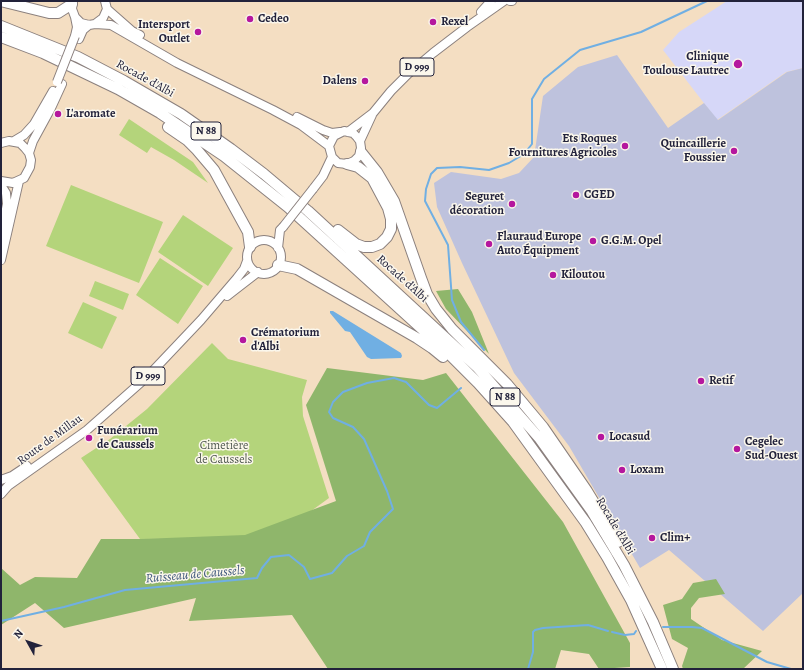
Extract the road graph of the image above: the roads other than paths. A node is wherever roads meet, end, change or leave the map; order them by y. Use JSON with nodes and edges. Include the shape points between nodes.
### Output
{"nodes":[{"id":1,"x":1,"y":1,"type":"edge"},
{"id":2,"x":490,"y":1,"type":"edge"},
{"id":3,"x":504,"y":1,"type":"edge"},
{"id":4,"x":73,"y":3,"type":"edge"},
{"id":5,"x":106,"y":5,"type":"edge"},
{"id":6,"x":75,"y":17,"type":"junction"},
{"id":7,"x":92,"y":24,"type":"junction"},
{"id":8,"x":1,"y":26,"type":"edge"},
{"id":9,"x":467,"y":27,"type":"junction"},
{"id":10,"x":1,"y":37,"type":"edge"},
{"id":11,"x":77,"y":38,"type":"junction"},
{"id":12,"x":59,"y":83,"type":"junction"},
{"id":13,"x":118,"y":89,"type":"junction"},
{"id":14,"x":373,"y":113,"type":"junction"},
{"id":15,"x":344,"y":132,"type":"junction"},
{"id":16,"x":14,"y":141,"type":"junction"},
{"id":17,"x":360,"y":141,"type":"junction"},
{"id":18,"x":1,"y":143,"type":"edge"},
{"id":19,"x":328,"y":146,"type":"junction"},
{"id":20,"x":361,"y":152,"type":"junction"},
{"id":21,"x":29,"y":153,"type":"junction"},
{"id":22,"x":332,"y":157,"type":"junction"},
{"id":23,"x":345,"y":164,"type":"junction"},
{"id":24,"x":323,"y":176,"type":"junction"},
{"id":25,"x":1,"y":181,"type":"edge"},
{"id":26,"x":19,"y":181,"type":"junction"},
{"id":27,"x":1,"y":185,"type":"edge"},
{"id":28,"x":308,"y":211,"type":"junction"},
{"id":29,"x":281,"y":228,"type":"junction"},
{"id":30,"x":1,"y":234,"type":"edge"},
{"id":31,"x":266,"y":240,"type":"junction"},
{"id":32,"x":250,"y":247,"type":"junction"},
{"id":33,"x":278,"y":248,"type":"junction"},
{"id":34,"x":1,"y":260,"type":"edge"},
{"id":35,"x":247,"y":261,"type":"junction"},
{"id":36,"x":278,"y":266,"type":"junction"},
{"id":37,"x":258,"y":272,"type":"junction"},
{"id":38,"x":202,"y":320,"type":"junction"},
{"id":39,"x":478,"y":383,"type":"junction"},
{"id":40,"x":96,"y":421,"type":"junction"},
{"id":41,"x":1,"y":480,"type":"edge"},
{"id":42,"x":1,"y":494,"type":"edge"},
{"id":43,"x":653,"y":622,"type":"junction"},
{"id":44,"x":662,"y":669,"type":"edge"},
{"id":45,"x":673,"y":669,"type":"edge"}],
"edges":[{"from":1,"to":4,"type":"highway","via":[[49,13],[58,13]]},
{"from":2,"to":9,"type":"main road","number":"D 999"},
{"from":3,"to":9,"type":"main road","number":"D 999"},
{"from":4,"to":6,"type":"main road"},
{"from":5,"to":7,"type":"main road","via":[[103,18]]},
{"from":5,"to":15,"type":"main road","via":[[132,31],[169,53],[323,130],[332,133]]},
{"from":6,"to":7,"type":"main road","via":[[81,23]]},
{"from":6,"to":11,"type":"main road"},
{"from":7,"to":11,"type":"main road"},
{"from":7,"to":19,"type":"main road","via":[[111,25],[177,63],[285,115]]},
{"from":8,"to":28,"type":"highway","name":"Rocade d'Albi","number":"N 88","via":[[78,57],[153,97],[232,149]]},
{"from":9,"to":14,"type":"main road","number":"D 999","via":[[408,74]]},
{"from":10,"to":13,"type":"highway","name":"Rocade d'Albi","number":"N 88","via":[[43,53]]},
{"from":11,"to":12,"type":"main road"},
{"from":12,"to":16,"type":"main road","via":[[34,124]]},
{"from":12,"to":21,"type":"main road","via":[[51,108]]},
{"from":13,"to":32,"type":"highway","via":[[127,101],[187,140],[208,162],[248,232]]},
{"from":13,"to":39,"type":"highway","name":"Rocade d'Albi","number":"N 88","via":[[199,139],[270,192]]},
{"from":14,"to":15,"type":"main road","number":"D 999"},
{"from":14,"to":17,"type":"main road","number":"D 999"},
{"from":15,"to":17,"type":"main road","via":[[357,136]]},
{"from":15,"to":19,"type":"main road","via":[[334,136]]},
{"from":16,"to":18,"type":"main road"},
{"from":16,"to":21,"type":"main road"},
{"from":17,"to":20,"type":"main road"},
{"from":19,"to":22,"type":"main road"},
{"from":20,"to":23,"type":"main road","via":[[357,159]]},
{"from":20,"to":43,"type":"highway","via":[[377,172],[394,201],[427,294],[436,309],[528,408],[565,457],[603,515],[628,561]]},
{"from":21,"to":26,"type":"main road","via":[[30,167],[24,178]]},
{"from":22,"to":23,"type":"main road"},
{"from":22,"to":24,"type":"main road"},
{"from":23,"to":24,"type":"main road"},
{"from":23,"to":28,"type":"highway","via":[[366,172],[383,197],[391,219],[391,229],[387,237],[380,244],[364,247],[356,244],[319,215]]},
{"from":24,"to":29,"type":"main road","bridge":true},
{"from":25,"to":26,"type":"main road"},
{"from":26,"to":34,"type":"main road"},
{"from":27,"to":30,"type":"main road","via":[[6,193],[7,204]]},
{"from":28,"to":43,"type":"highway","name":"Rocade d'Albi","number":"N 88","via":[[477,367],[511,404],[540,439],[591,510],[624,565]]},
{"from":29,"to":31,"type":"main road"},
{"from":29,"to":33,"type":"main road"},
{"from":31,"to":32,"type":"main road","via":[[258,241]]},
{"from":31,"to":33,"type":"main road"},
{"from":32,"to":35,"type":"main road"},
{"from":33,"to":36,"type":"main road"},
{"from":35,"to":37,"type":"main road","via":[[251,268]]},
{"from":35,"to":38,"type":"main road","name":"Route de Millau","number":"D 999","via":[[244,269]]},
{"from":36,"to":37,"type":"main road","via":[[269,272]]},
{"from":36,"to":39,"type":"highway","via":[[297,270],[417,338],[467,378]]},
{"from":37,"to":38,"type":"main road","name":"Route de Millau","number":"D 999","via":[[236,288]]},
{"from":38,"to":40,"type":"main road","name":"Route de Millau","number":"D 999","via":[[147,377]]},
{"from":39,"to":44,"type":"highway","name":"Rocade d'Albi","number":"N 88","via":[[513,422],[586,523],[631,600]]},
{"from":40,"to":41,"type":"main road","name":"Route de Millau","number":"D 999","via":[[84,426],[12,476]]},
{"from":40,"to":42,"type":"main road","name":"Route de Millau","number":"D 999","via":[[8,486]]},
{"from":43,"to":45,"type":"highway","name":"Rocade d'Albi","number":"N 88"}]}
